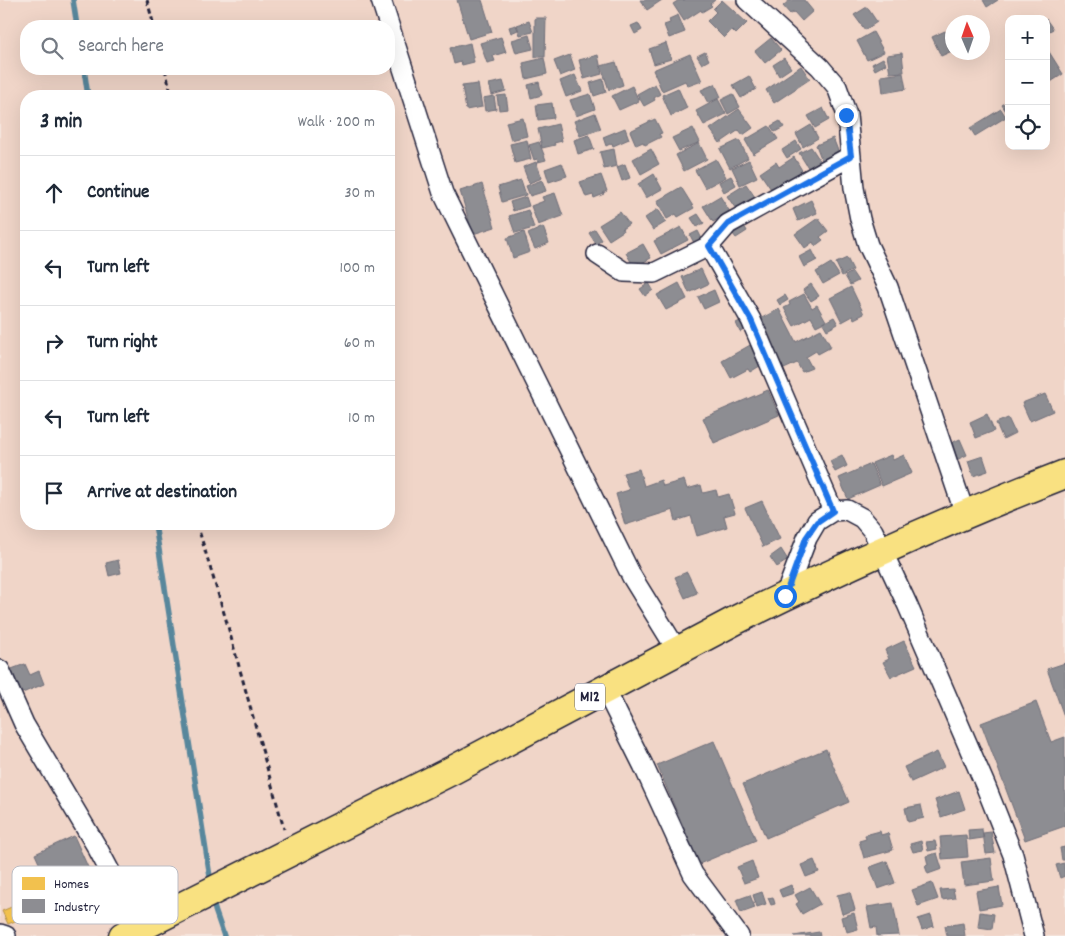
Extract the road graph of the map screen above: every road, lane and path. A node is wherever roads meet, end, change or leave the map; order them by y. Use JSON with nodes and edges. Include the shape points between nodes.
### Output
{"nodes":[{"id":1,"x":147,"y":0,"type":"edge"},
{"id":2,"x":381,"y":0,"type":"edge"},
{"id":3,"x":756,"y":4,"type":"edge"},
{"id":4,"x":152,"y":20,"type":"edge"},
{"id":5,"x":387,"y":20,"type":"edge"},
{"id":6,"x":395,"y":44,"type":"edge"},
{"id":7,"x":167,"y":75,"type":"edge"},
{"id":8,"x":170,"y":90,"type":"edge"},
{"id":9,"x":851,"y":156,"type":"junction"},
{"id":10,"x":709,"y":246,"type":"junction"},
{"id":11,"x":597,"y":254,"type":"dead end"},
{"id":12,"x":1065,"y":474,"type":"edge"},
{"id":13,"x":833,"y":511,"type":"junction"},
{"id":14,"x":965,"y":514,"type":"junction"},
{"id":15,"x":199,"y":530,"type":"edge"},
{"id":16,"x":883,"y":550,"type":"junction"},
{"id":17,"x":785,"y":596,"type":"junction"},
{"id":18,"x":677,"y":650,"type":"junction"},
{"id":19,"x":0,"y":670,"type":"edge"},
{"id":20,"x":605,"y":689,"type":"junction"},
{"id":21,"x":290,"y":851,"type":"junction"},
{"id":22,"x":105,"y":866,"type":"edge"},
{"id":23,"x":178,"y":908,"type":"edge"},
{"id":24,"x":148,"y":924,"type":"edge"},
{"id":25,"x":132,"y":932,"type":"edge"},
{"id":26,"x":0,"y":934,"type":"edge"},
{"id":27,"x":6,"y":936,"type":"edge"},
{"id":28,"x":739,"y":936,"type":"edge"},
{"id":29,"x":1034,"y":936,"type":"edge"}],
"edges":[{"from":1,"to":4,"type":"path"},
{"from":2,"to":5,"type":"street"},
{"from":3,"to":9,"type":"street","via":[[837,87],[846,115]]},
{"from":6,"to":18,"type":"street","via":[[443,193],[632,577]]},
{"from":7,"to":8,"type":"path"},
{"from":9,"to":10,"type":"street","via":[[728,224]]},
{"from":9,"to":14,"type":"street","via":[[860,220],[868,246],[888,287]]},
{"from":10,"to":11,"type":"street","via":[[654,273],[624,272]]},
{"from":10,"to":13,"type":"street","via":[[751,320]]},
{"from":12,"to":14,"type":"highway","number":"M12"},
{"from":13,"to":16,"type":"street","via":[[846,510],[862,518]]},
{"from":13,"to":17,"type":"street","via":[[817,522],[806,538]]},
{"from":14,"to":16,"type":"highway","number":"M12"},
{"from":15,"to":21,"type":"path"},
{"from":16,"to":17,"type":"highway","number":"M12"},
{"from":16,"to":29,"type":"street","via":[[1013,855]]},
{"from":17,"to":18,"type":"highway","number":"M12"},
{"from":18,"to":20,"type":"highway","number":"M12"},
{"from":19,"to":22,"type":"street","via":[[24,724]]},
{"from":20,"to":21,"type":"highway","number":"M12"},
{"from":20,"to":28,"type":"street","via":[[694,874]]},
{"from":21,"to":23,"type":"highway","number":"M12"},
{"from":24,"to":25,"type":"highway","number":"M12"},
{"from":26,"to":27,"type":"street"}]}
